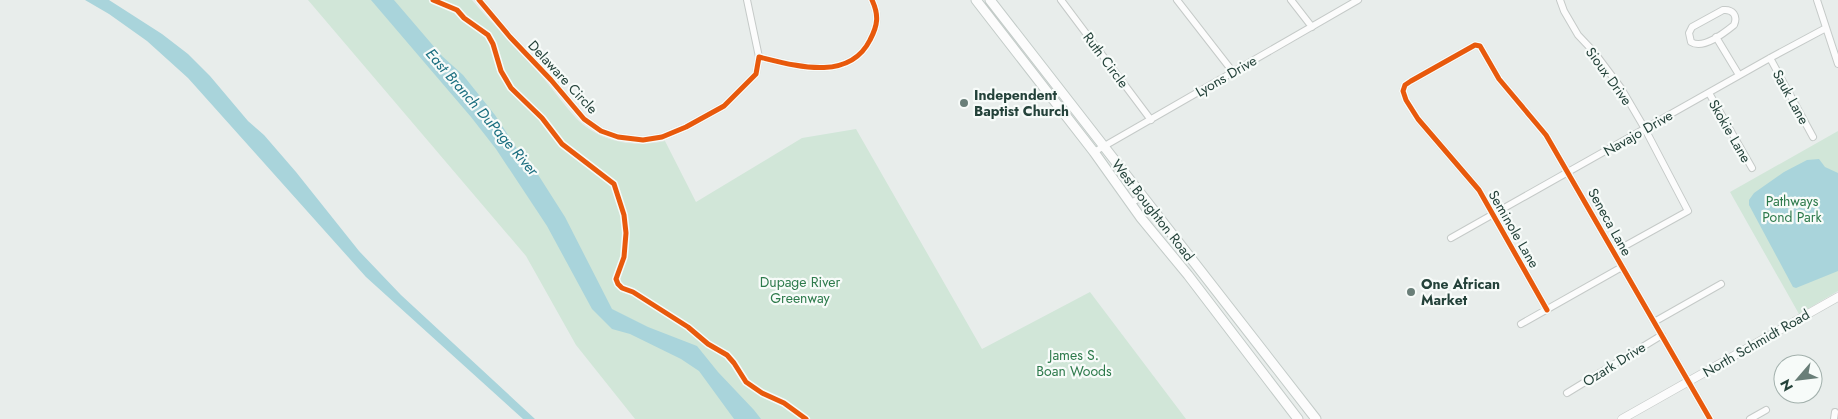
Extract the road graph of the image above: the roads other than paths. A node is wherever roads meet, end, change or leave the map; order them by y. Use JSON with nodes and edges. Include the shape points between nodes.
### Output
{"nodes":[{"id":1,"x":479,"y":0,"type":"edge"},
{"id":2,"x":747,"y":0,"type":"edge"},
{"id":3,"x":872,"y":0,"type":"edge"},
{"id":4,"x":976,"y":0,"type":"edge"},
{"id":5,"x":990,"y":0,"type":"edge"},
{"id":6,"x":1061,"y":0,"type":"edge"},
{"id":7,"x":1176,"y":0,"type":"edge"},
{"id":8,"x":1291,"y":0,"type":"edge"},
{"id":9,"x":1358,"y":0,"type":"edge"},
{"id":10,"x":1560,"y":0,"type":"edge"},
{"id":11,"x":1817,"y":0,"type":"edge"},
{"id":12,"x":1312,"y":27,"type":"junction"},
{"id":13,"x":1826,"y":28,"type":"junction"},
{"id":14,"x":1716,"y":37,"type":"junction"},
{"id":15,"x":759,"y":57,"type":"junction"},
{"id":16,"x":1770,"y":58,"type":"junction"},
{"id":17,"x":1838,"y":64,"type":"edge"},
{"id":18,"x":1233,"y":72,"type":"junction"},
{"id":19,"x":1739,"y":76,"type":"junction"},
{"id":20,"x":1052,"y":80,"type":"junction"},
{"id":21,"x":1041,"y":84,"type":"junction"},
{"id":22,"x":1403,"y":91,"type":"joint"},
{"id":23,"x":1709,"y":93,"type":"junction"},
{"id":24,"x":1151,"y":120,"type":"junction"},
{"id":25,"x":1645,"y":129,"type":"junction"},
{"id":26,"x":1813,"y":137,"type":"dead end"},
{"id":27,"x":1104,"y":147,"type":"junction"},
{"id":28,"x":1094,"y":152,"type":"junction"},
{"id":29,"x":1752,"y":168,"type":"dead end"},
{"id":30,"x":1569,"y":172,"type":"junction"},
{"id":31,"x":1143,"y":196,"type":"junction"},
{"id":32,"x":1131,"y":203,"type":"junction"},
{"id":33,"x":1493,"y":215,"type":"junction"},
{"id":34,"x":1451,"y":238,"type":"dead end"},
{"id":35,"x":1614,"y":252,"type":"junction"},
{"id":36,"x":1622,"y":267,"type":"junction"},
{"id":37,"x":1721,"y":284,"type":"dead end"},
{"id":38,"x":1838,"y":297,"type":"edge"},
{"id":39,"x":1547,"y":310,"type":"junction"},
{"id":40,"x":1654,"y":322,"type":"junction"},
{"id":41,"x":1521,"y":324,"type":"dead end"},
{"id":42,"x":1662,"y":335,"type":"junction"},
{"id":43,"x":1689,"y":382,"type":"junction"},
{"id":44,"x":1567,"y":393,"type":"dead end"},
{"id":45,"x":1766,"y":410,"type":"dead end"},
{"id":46,"x":1298,"y":419,"type":"edge"},
{"id":47,"x":1316,"y":419,"type":"edge"},
{"id":48,"x":1622,"y":419,"type":"edge"},
{"id":49,"x":1710,"y":419,"type":"edge"},
{"id":50,"x":1750,"y":419,"type":"edge"}],
"edges":[{"from":1,"to":15,"type":"street","name":"Delaware Circle","via":[[584,119],[601,131],[618,137],[643,140],[662,137],[724,106],[756,74]]},
{"from":2,"to":15,"type":"street"},
{"from":3,"to":15,"type":"street","via":[[878,22],[865,49],[855,60],[821,69]]},
{"from":4,"to":21,"type":"main road","name":"West Boughton Road"},
{"from":5,"to":20,"type":"main road","name":"West Boughton Road"},
{"from":6,"to":24,"type":"street","name":"Ruth Circle"},
{"from":7,"to":18,"type":"street"},
{"from":8,"to":12,"type":"street"},
{"from":9,"to":12,"type":"street","name":"Lyons Drive"},
{"from":10,"to":25,"type":"street","name":"Sioux Drive","via":[[1578,35],[1621,88]]},
{"from":11,"to":13,"type":"street"},
{"from":12,"to":18,"type":"street","name":"Lyons Drive"},
{"from":13,"to":16,"type":"street","name":"Navajo Drive"},
{"from":13,"to":17,"type":"street"},
{"from":14,"to":14,"type":"street","via":[[1696,45],[1688,33],[1692,27],[1723,10],[1732,12],[1736,19],[1734,25]]},
{"from":14,"to":19,"type":"street"},
{"from":16,"to":19,"type":"street","name":"Navajo Drive"},
{"from":16,"to":26,"type":"street","name":"Sauk Lane"},
{"from":18,"to":24,"type":"street","name":"Lyons Drive"},
{"from":19,"to":23,"type":"street","name":"Navajo Drive"},
{"from":20,"to":21,"type":"street"},
{"from":20,"to":27,"type":"main road","name":"West Boughton Road"},
{"from":21,"to":28,"type":"main road","name":"West Boughton Road"},
{"from":22,"to":30,"type":"street","name":"Seneca Lane","via":[[1411,81],[1478,45],[1499,79],[1546,135]]},
{"from":22,"to":33,"type":"street","name":"Seminole Lane","via":[[1413,112],[1479,190]]},
{"from":23,"to":25,"type":"street","name":"Navajo Drive"},
{"from":23,"to":29,"type":"street","name":"Skokie Lane"},
{"from":24,"to":27,"type":"street","name":"Lyons Drive"},
{"from":25,"to":30,"type":"street","name":"Navajo Drive"},
{"from":25,"to":35,"type":"street","name":"Sioux Drive","via":[[1688,211]]},
{"from":27,"to":28,"type":"street","name":"Lyons Drive"},
{"from":27,"to":31,"type":"main road","name":"West Boughton Road"},
{"from":28,"to":32,"type":"main road","name":"West Boughton Road"},
{"from":30,"to":33,"type":"street","name":"Navajo Drive"},
{"from":30,"to":35,"type":"street","name":"Seneca Lane"},
{"from":31,"to":32,"type":"street"},
{"from":31,"to":47,"type":"main road","name":"West Boughton Road"},
{"from":32,"to":46,"type":"main road","name":"West Boughton Road"},
{"from":33,"to":34,"type":"street","name":"Navajo Drive"},
{"from":33,"to":39,"type":"street","name":"Seminole Lane"},
{"from":35,"to":36,"type":"street","name":"Seneca Lane"},
{"from":36,"to":39,"type":"street"},
{"from":36,"to":40,"type":"street","name":"Seneca Lane"},
{"from":37,"to":40,"type":"street"},
{"from":38,"to":43,"type":"street","name":"North Schmidt Road"},
{"from":39,"to":41,"type":"street"},
{"from":40,"to":42,"type":"street","name":"Seneca Lane"},
{"from":42,"to":43,"type":"street","name":"Seneca Lane"},
{"from":42,"to":44,"type":"street","name":"Ozark Drive"},
{"from":43,"to":48,"type":"street","name":"North Schmidt Road"},
{"from":43,"to":49,"type":"street","name":"Seneca Lane"},
{"from":45,"to":50,"type":"street"}]}
